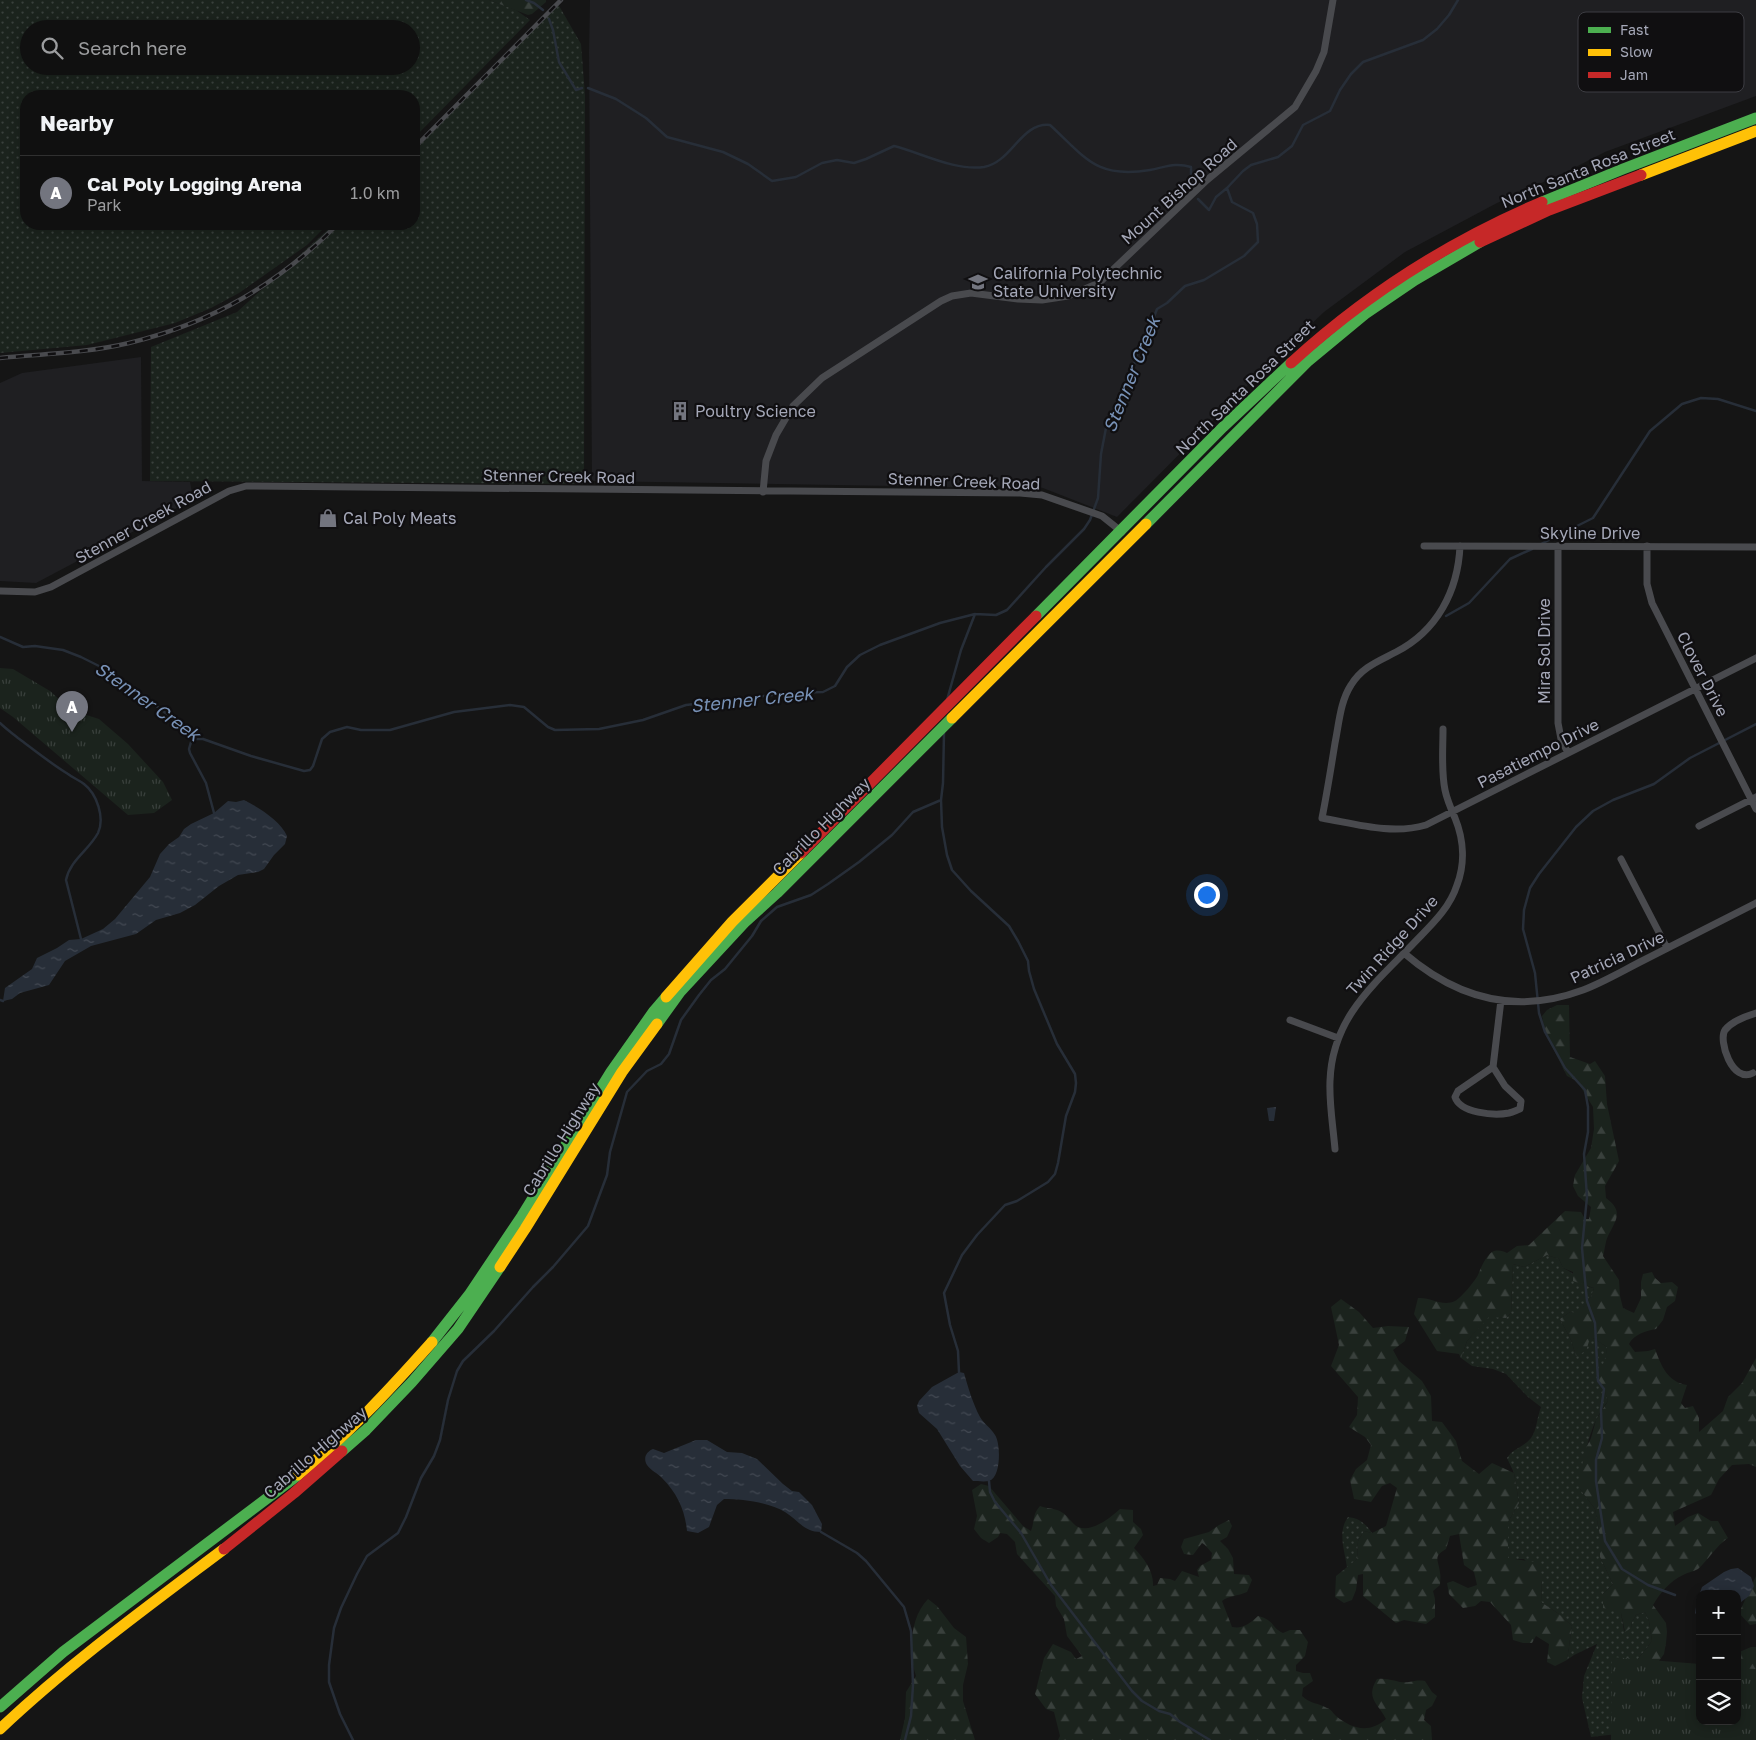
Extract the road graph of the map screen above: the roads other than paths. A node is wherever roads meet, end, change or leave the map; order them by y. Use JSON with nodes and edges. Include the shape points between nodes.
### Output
{"nodes":[{"id":1,"x":1333,"y":0,"type":"edge"},
{"id":2,"x":1756,"y":118,"type":"edge"},
{"id":3,"x":1756,"y":131,"type":"edge"},
{"id":4,"x":763,"y":492,"type":"junction"},
{"id":5,"x":1120,"y":531,"type":"junction"},
{"id":6,"x":1130,"y":540,"type":"junction"},
{"id":7,"x":1424,"y":546,"type":"dead end"},
{"id":8,"x":1460,"y":546,"type":"junction"},
{"id":9,"x":1558,"y":546,"type":"junction"},
{"id":10,"x":1647,"y":546,"type":"junction"},
{"id":11,"x":1756,"y":546,"type":"edge"},
{"id":12,"x":0,"y":591,"type":"edge"},
{"id":13,"x":1756,"y":658,"type":"edge"},
{"id":14,"x":1695,"y":689,"type":"junction"},
{"id":15,"x":1443,"y":729,"type":"dead end"},
{"id":16,"x":1568,"y":753,"type":"junction"},
{"id":17,"x":1754,"y":798,"type":"edge"},
{"id":18,"x":1756,"y":809,"type":"edge"},
{"id":19,"x":1452,"y":812,"type":"junction"},
{"id":20,"x":1699,"y":826,"type":"dead end"},
{"id":21,"x":1621,"y":859,"type":"dead end"},
{"id":22,"x":1756,"y":904,"type":"edge"},
{"id":23,"x":1667,"y":948,"type":"junction"},
{"id":24,"x":1404,"y":953,"type":"junction"},
{"id":25,"x":1501,"y":1000,"type":"junction"},
{"id":26,"x":1756,"y":1013,"type":"edge"},
{"id":27,"x":1290,"y":1020,"type":"dead end"},
{"id":28,"x":1338,"y":1038,"type":"junction"},
{"id":29,"x":1493,"y":1067,"type":"junction"},
{"id":30,"x":1753,"y":1073,"type":"dead end"},
{"id":31,"x":1335,"y":1149,"type":"dead end"},
{"id":32,"x":44,"y":1668,"type":"junction"},
{"id":33,"x":53,"y":1681,"type":"junction"},
{"id":34,"x":0,"y":1707,"type":"edge"},
{"id":35,"x":0,"y":1729,"type":"edge"}],
"edges":[{"from":1,"to":4,"type":"street","name":"Mount Bishop Road","via":[[1324,52],[1295,107],[1207,180],[1099,283],[1068,296],[1042,300],[971,293],[941,301],[822,378],[793,406],[766,461]]},
{"from":2,"to":5,"type":"highway","name":"North Santa Rosa Street","via":[[1544,201],[1490,226],[1411,271],[1334,325],[1299,355]]},
{"from":3,"to":6,"type":"highway","name":"North Santa Rosa Street","via":[[1549,210],[1489,238],[1414,280],[1365,314],[1307,362]]},
{"from":4,"to":5,"type":"street","name":"Stenner Creek Road","via":[[1030,493],[1102,516]]},
{"from":4,"to":12,"type":"street","name":"Stenner Creek Road","via":[[246,486],[229,491],[51,588],[36,592]]},
{"from":5,"to":6,"type":"street","name":"Stenner Creek Road"},
{"from":5,"to":32,"type":"highway","name":"Cabrillo Highway","via":[[696,961],[654,1011],[611,1072],[469,1295],[392,1387],[300,1474]]},
{"from":6,"to":33,"type":"highway","name":"Cabrillo Highway","via":[[777,894],[744,923],[680,992],[622,1072],[529,1224],[458,1329],[412,1382],[366,1430],[294,1493]]},
{"from":7,"to":8,"type":"street","name":"Skyline Drive"},
{"from":8,"to":9,"type":"street","name":"Skyline Drive"},
{"from":8,"to":19,"type":"street","name":"Pasatiempo Drive","via":[[1453,588],[1431,625],[1410,644],[1366,667],[1348,689],[1322,818],[1404,830],[1426,825]]},
{"from":9,"to":10,"type":"street","name":"Skyline Drive"},
{"from":9,"to":16,"type":"street","name":"Mira Sol Drive","via":[[1558,723],[1560,738]]},
{"from":10,"to":11,"type":"street","name":"Skyline Drive"},
{"from":10,"to":14,"type":"street","name":"Clover Drive","via":[[1650,597]]},
{"from":13,"to":14,"type":"street","name":"Pasatiempo Drive"},
{"from":14,"to":16,"type":"street","name":"Pasatiempo Drive"},
{"from":14,"to":17,"type":"street","name":"Clover Drive"},
{"from":15,"to":19,"type":"street","name":"Twin Ridge Drive","via":[[1444,782]]},
{"from":16,"to":19,"type":"street","name":"Pasatiempo Drive"},
{"from":17,"to":18,"type":"street","name":"Clover Drive"},
{"from":17,"to":20,"type":"street"},
{"from":19,"to":24,"type":"street","name":"Twin Ridge Drive","via":[[1459,829],[1462,852],[1457,886],[1440,916]]},
{"from":21,"to":23,"type":"street"},
{"from":22,"to":23,"type":"street","name":"Patricia Drive"},
{"from":23,"to":25,"type":"street","name":"Patricia Drive","via":[[1581,991],[1545,1000]]},
{"from":24,"to":25,"type":"street","name":"Patricia Drive","via":[[1445,982],[1469,993]]},
{"from":24,"to":28,"type":"street","name":"Twin Ridge Drive","via":[[1354,1007]]},
{"from":25,"to":29,"type":"street"},
{"from":26,"to":30,"type":"street","via":[[1741,1018],[1725,1030],[1723,1037],[1734,1071],[1748,1076]]},
{"from":27,"to":28,"type":"street"},
{"from":28,"to":31,"type":"street","name":"Twin Ridge Drive","via":[[1330,1080]]},
{"from":29,"to":29,"type":"street","via":[[1458,1091],[1456,1101],[1464,1108],[1489,1114],[1510,1113],[1520,1108],[1521,1101],[1505,1086]]},
{"from":32,"to":33,"type":"street"},
{"from":32,"to":34,"type":"highway","name":"Cabrillo Highway"},
{"from":33,"to":35,"type":"highway","name":"Cabrillo Highway"}]}
